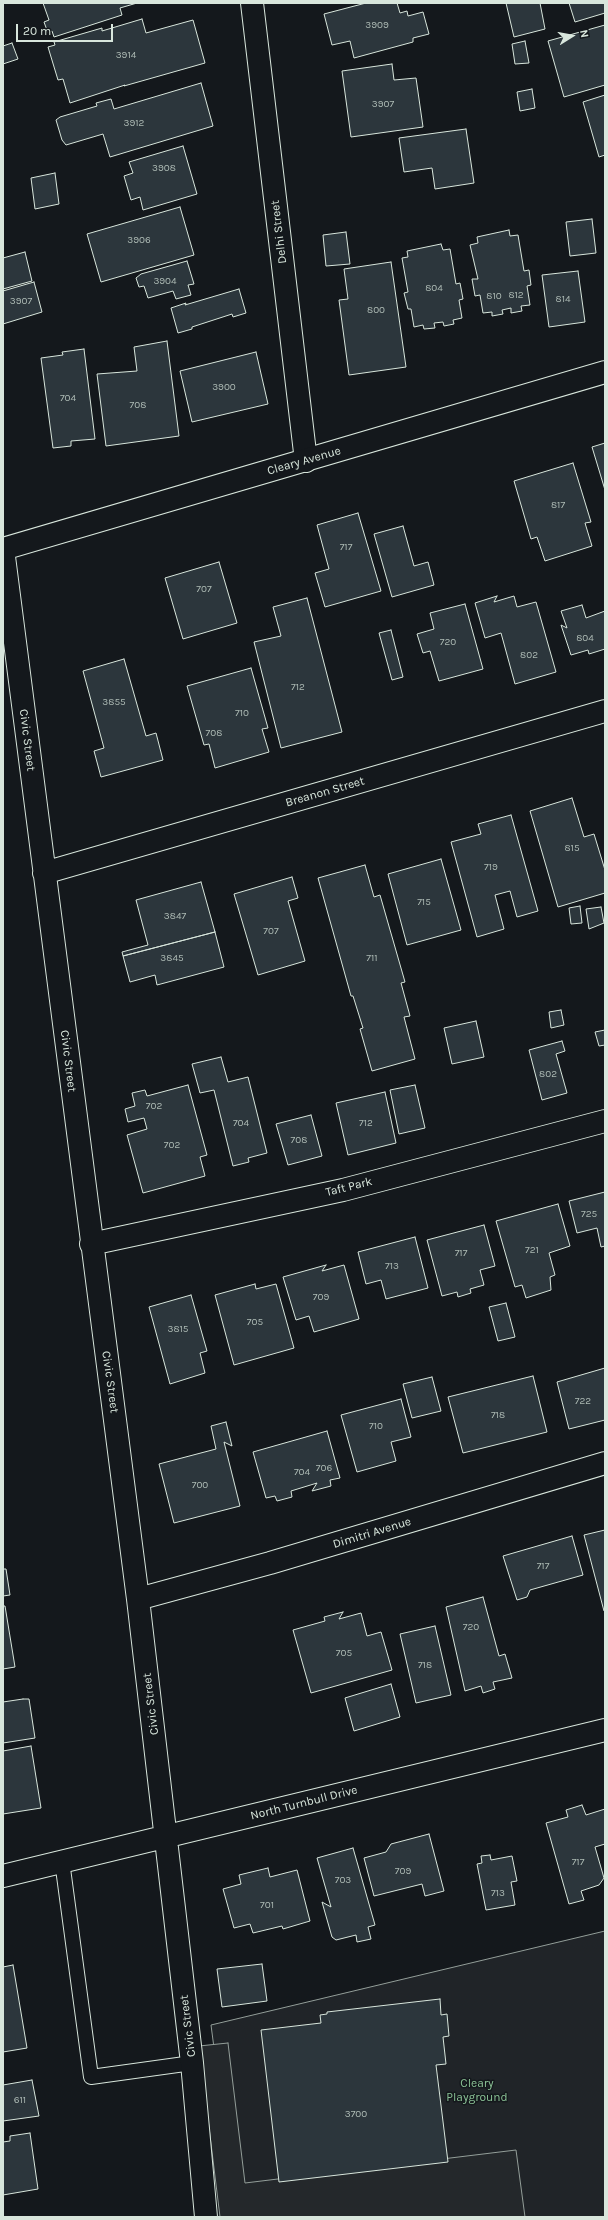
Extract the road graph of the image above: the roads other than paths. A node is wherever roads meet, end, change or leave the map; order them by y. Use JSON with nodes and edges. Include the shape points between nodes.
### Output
{"nodes":[{"id":1,"x":252,"y":3,"type":"edge"},
{"id":2,"x":605,"y":372,"type":"edge"},
{"id":3,"x":306,"y":461,"type":"junction"},
{"id":4,"x":3,"y":549,"type":"edge"},
{"id":5,"x":605,"y":711,"type":"edge"},
{"id":6,"x":44,"y":873,"type":"junction"},
{"id":7,"x":605,"y":1121,"type":"edge"},
{"id":8,"x":91,"y":1244,"type":"junction"},
{"id":9,"x":605,"y":1463,"type":"edge"},
{"id":10,"x":138,"y":1599,"type":"junction"},
{"id":11,"x":605,"y":1730,"type":"edge"},
{"id":12,"x":166,"y":1836,"type":"junction"},
{"id":13,"x":62,"y":1861,"type":"junction"},
{"id":14,"x":3,"y":1876,"type":"edge"},
{"id":15,"x":192,"y":2064,"type":"junction"},
{"id":16,"x":206,"y":2217,"type":"edge"}],
"edges":[{"from":1,"to":3,"type":"street","name":"Delhi Street"},
{"from":2,"to":3,"type":"street","name":"Cleary Avenue"},
{"from":3,"to":4,"type":"street","name":"Cleary Avenue"},
{"from":4,"to":6,"type":"street","name":"Civic Street"},
{"from":5,"to":6,"type":"street","name":"Breanon Street"},
{"from":6,"to":8,"type":"street","name":"Civic Street"},
{"from":7,"to":8,"type":"street","name":"Taft Park","via":[[343,1190]]},
{"from":8,"to":10,"type":"street","name":"Civic Street"},
{"from":9,"to":10,"type":"street","name":"Dimitri Avenue","via":[[270,1563]]},
{"from":10,"to":12,"type":"street","name":"Civic Street"},
{"from":11,"to":12,"type":"street","name":"North Turnbull Drive"},
{"from":12,"to":13,"type":"street","name":"North Turnbull Drive"},
{"from":12,"to":15,"type":"street","name":"Civic Street"},
{"from":13,"to":14,"type":"street","name":"North Turnbull Drive"},
{"from":13,"to":15,"type":"lane","via":[[91,2078]]},
{"from":15,"to":16,"type":"street","name":"Civic Street"}]}
